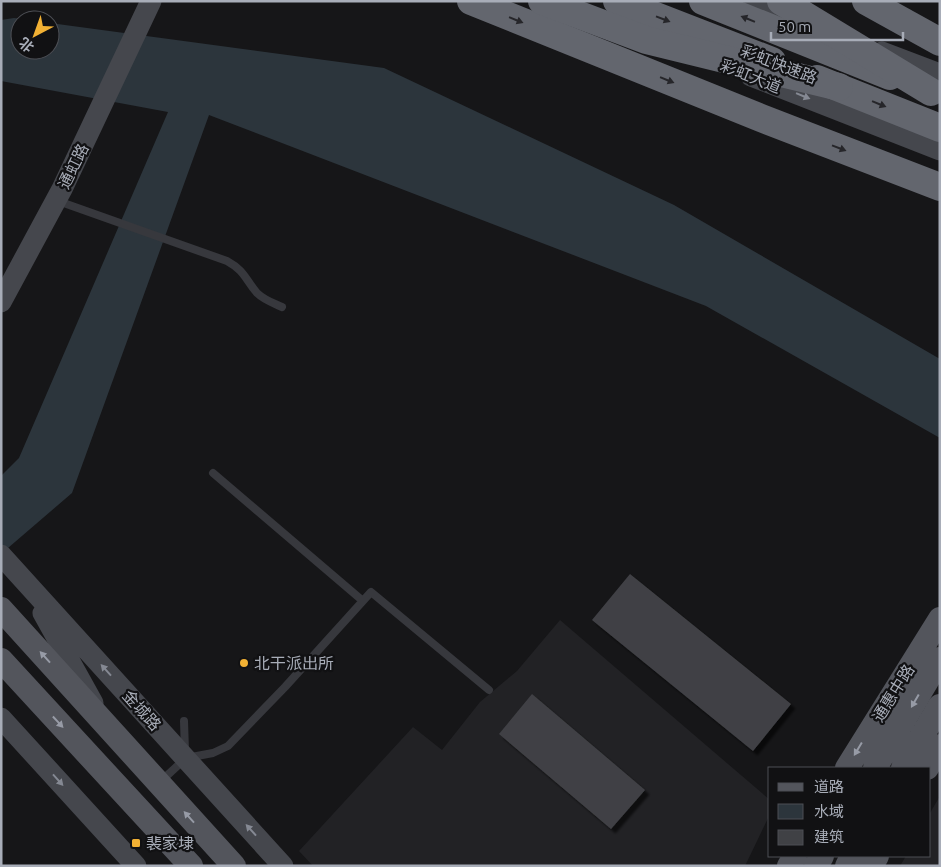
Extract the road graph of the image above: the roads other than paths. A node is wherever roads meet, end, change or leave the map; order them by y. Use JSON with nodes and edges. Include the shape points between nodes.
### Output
{"nodes":[{"id":1,"x":150,"y":1,"type":"edge"},
{"id":2,"x":471,"y":1,"type":"edge"},
{"id":3,"x":542,"y":1,"type":"edge"},
{"id":4,"x":562,"y":1,"type":"edge"},
{"id":5,"x":617,"y":1,"type":"edge"},
{"id":6,"x":703,"y":1,"type":"edge"},
{"id":7,"x":754,"y":1,"type":"edge"},
{"id":8,"x":781,"y":1,"type":"edge"},
{"id":9,"x":866,"y":1,"type":"edge"},
{"id":10,"x":940,"y":42,"type":"edge"},
{"id":11,"x":937,"y":87,"type":"edge"},
{"id":12,"x":839,"y":88,"type":"junction"},
{"id":13,"x":940,"y":128,"type":"edge"},
{"id":14,"x":940,"y":150,"type":"edge"},
{"id":15,"x":940,"y":187,"type":"edge"},
{"id":16,"x":56,"y":200,"type":"junction"},
{"id":17,"x":1,"y":302,"type":"edge"},
{"id":18,"x":282,"y":306,"type":"dead end"},
{"id":19,"x":214,"y":473,"type":"dead end"},
{"id":20,"x":1,"y":555,"type":"edge"},
{"id":21,"x":26,"y":582,"type":"junction"},
{"id":22,"x":363,"y":601,"type":"junction"},
{"id":23,"x":1,"y":609,"type":"edge"},
{"id":24,"x":940,"y":619,"type":"edge"},
{"id":25,"x":940,"y":659,"type":"edge"},
{"id":26,"x":1,"y":660,"type":"edge"},
{"id":27,"x":489,"y":690,"type":"dead end"},
{"id":28,"x":940,"y":706,"type":"edge"},
{"id":29,"x":1,"y":718,"type":"edge"},
{"id":30,"x":184,"y":721,"type":"dead end"},
{"id":31,"x":104,"y":722,"type":"junction"},
{"id":32,"x":940,"y":746,"type":"edge"},
{"id":33,"x":186,"y":758,"type":"junction"},
{"id":34,"x":847,"y":767,"type":"edge"},
{"id":35,"x":876,"y":767,"type":"edge"},
{"id":36,"x":903,"y":767,"type":"edge"},
{"id":37,"x":928,"y":767,"type":"edge"},
{"id":38,"x":159,"y":783,"type":"junction"},
{"id":39,"x":136,"y":866,"type":"edge"},
{"id":40,"x":191,"y":866,"type":"edge"},
{"id":41,"x":234,"y":866,"type":"edge"},
{"id":42,"x":284,"y":866,"type":"edge"}],
"edges":[{"from":1,"to":16,"type":"main road","name":"通虹路"},
{"from":2,"to":15,"type":"highway","one_way":true},
{"from":3,"to":12,"type":"highway","bridge":true,"via":[[646,40]]},
{"from":4,"to":14,"type":"main road","name":"彩虹大道","one_way":true},
{"from":5,"to":12,"type":"highway","name":"彩虹快速路","one_way":true,"bridge":true},
{"from":11,"to":6,"type":"highway","name":"彩虹快速路","one_way":true,"bridge":true},
{"from":7,"to":11,"type":"main road"},
{"from":8,"to":11,"type":"highway","bridge":true},
{"from":9,"to":10,"type":"highway"},
{"from":12,"to":13,"type":"highway","name":"彩虹快速路","one_way":true},
{"from":16,"to":17,"type":"main road","name":"通虹路"},
{"from":16,"to":18,"type":"lane","via":[[227,261],[238,267],[258,293],[269,302]]},
{"from":19,"to":22,"type":"lane"},
{"from":20,"to":21,"type":"main road","name":"金城路"},
{"from":21,"to":31,"type":"main road"},
{"from":33,"to":21,"type":"main road","name":"金城路","one_way":true},
{"from":22,"to":27,"type":"lane","via":[[371,592]]},
{"from":22,"to":33,"type":"lane","via":[[228,746],[213,753]]},
{"from":31,"to":23,"type":"main road","one_way":true},
{"from":24,"to":34,"type":"main road","name":"通惠中路","one_way":true},
{"from":25,"to":35,"type":"main road","name":"通惠中路","one_way":true},
{"from":26,"to":40,"type":"main road","one_way":true},
{"from":28,"to":36,"type":"main road"},
{"from":29,"to":39,"type":"main road","one_way":true},
{"from":30,"to":33,"type":"lane"},
{"from":31,"to":38,"type":"main road"},
{"from":32,"to":37,"type":"main road"},
{"from":33,"to":38,"type":"lane"},
{"from":42,"to":33,"type":"main road","name":"金城路","one_way":true},
{"from":41,"to":38,"type":"main road","one_way":true}]}
